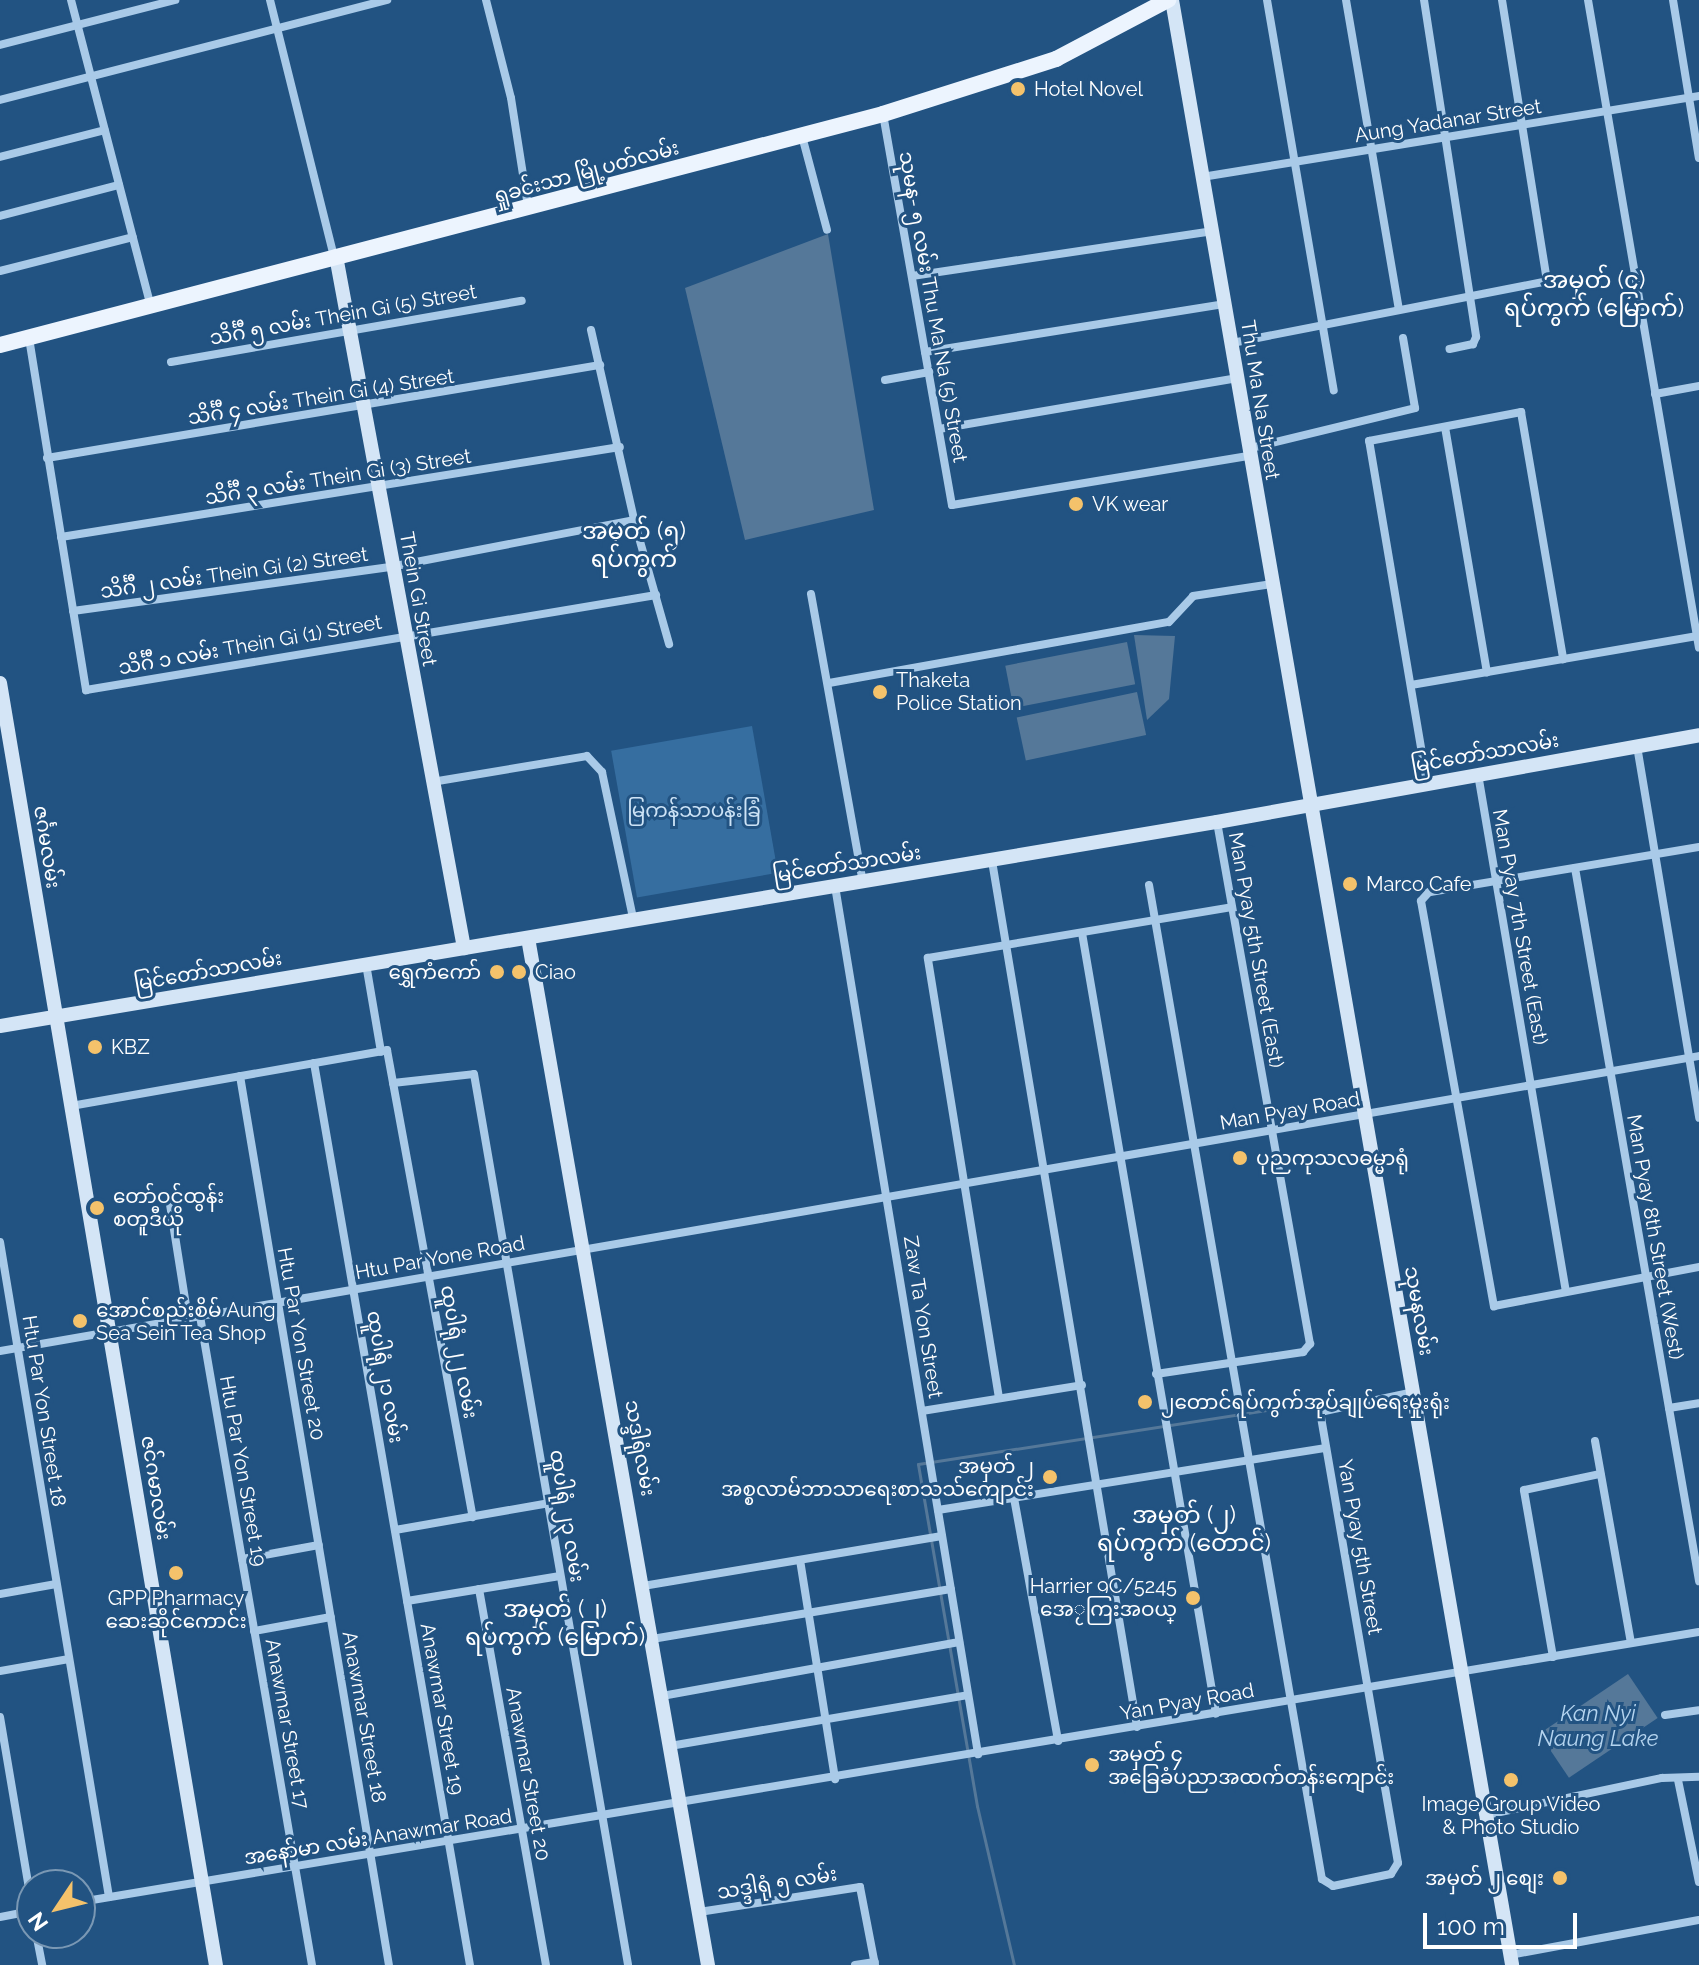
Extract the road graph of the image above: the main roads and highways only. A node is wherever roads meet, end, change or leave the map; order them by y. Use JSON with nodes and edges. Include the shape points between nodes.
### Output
{"nodes":[{"id":1,"x":1170,"y":0,"type":"edge"},
{"id":2,"x":0,"y":345,"type":"edge"}],
"edges":[{"from":1,"to":2,"type":"main road","name":"ရှုခင်းသာ မြို့ပတ်လမ်း","via":[[1056,59],[883,114]]}]}
